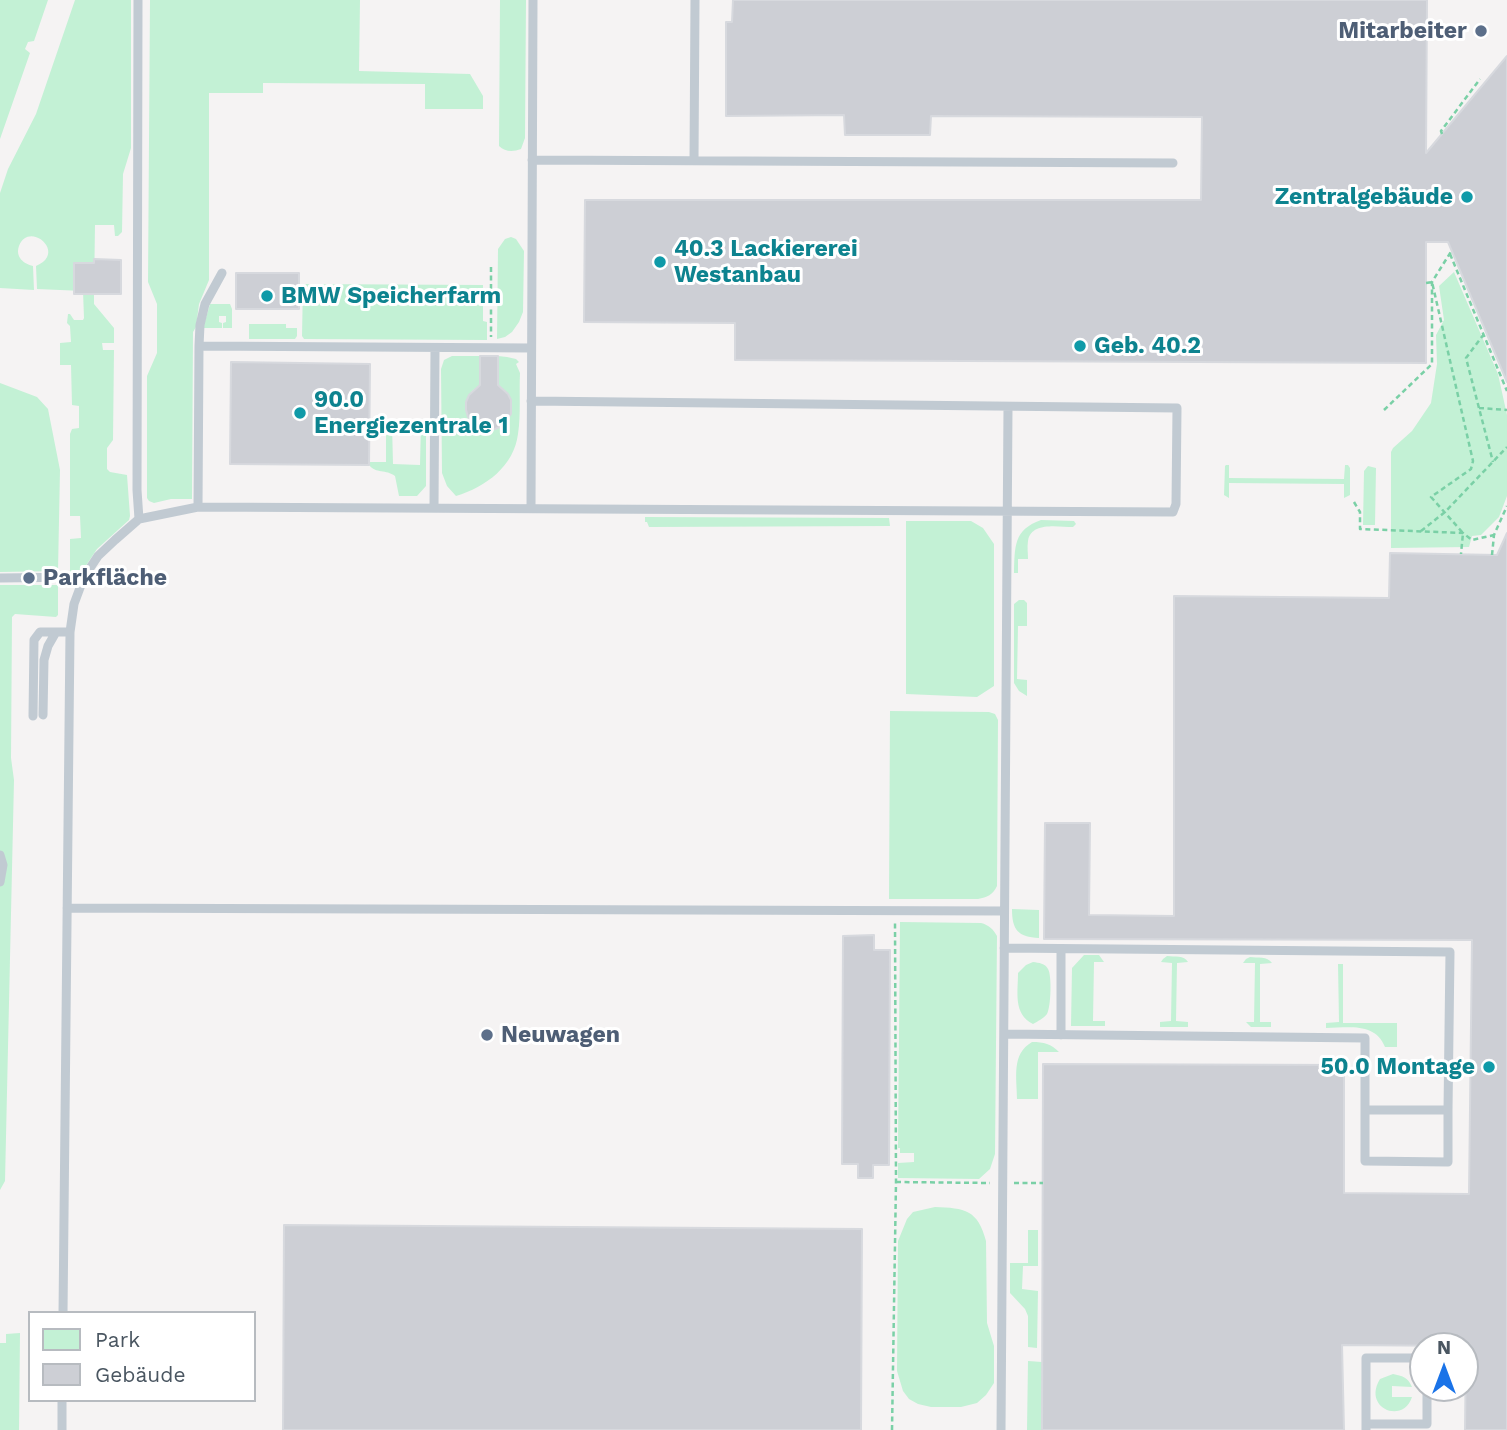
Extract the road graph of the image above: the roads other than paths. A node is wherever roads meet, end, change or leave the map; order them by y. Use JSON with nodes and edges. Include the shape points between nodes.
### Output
{"nodes":[{"id":1,"x":138,"y":0,"type":"edge"},
{"id":2,"x":533,"y":0,"type":"edge"},
{"id":3,"x":695,"y":0,"type":"edge"},
{"id":4,"x":532,"y":160,"type":"junction"},
{"id":5,"x":694,"y":161,"type":"junction"},
{"id":6,"x":1173,"y":163,"type":"dead end"},
{"id":7,"x":222,"y":272,"type":"dead end"},
{"id":8,"x":199,"y":345,"type":"junction"},
{"id":9,"x":435,"y":348,"type":"junction"},
{"id":10,"x":531,"y":348,"type":"junction"},
{"id":11,"x":531,"y":401,"type":"junction"},
{"id":12,"x":1008,"y":407,"type":"junction"},
{"id":13,"x":198,"y":507,"type":"junction"},
{"id":14,"x":434,"y":508,"type":"junction"},
{"id":15,"x":531,"y":508,"type":"junction"},
{"id":16,"x":1007,"y":511,"type":"junction"},
{"id":17,"x":139,"y":519,"type":"junction"},
{"id":18,"x":84,"y":577,"type":"junction"},
{"id":19,"x":0,"y":578,"type":"edge"},
{"id":20,"x":56,"y":632,"type":"junction"},
{"id":21,"x":70,"y":632,"type":"junction"},
{"id":22,"x":0,"y":855,"type":"edge"},
{"id":23,"x":0,"y":882,"type":"edge"},
{"id":24,"x":67,"y":908,"type":"junction"},
{"id":25,"x":1004,"y":911,"type":"junction"},
{"id":26,"x":1004,"y":948,"type":"junction"},
{"id":27,"x":1061,"y":949,"type":"junction"},
{"id":28,"x":1004,"y":1034,"type":"junction"},
{"id":29,"x":1061,"y":1035,"type":"junction"},
{"id":30,"x":1365,"y":1110,"type":"junction"},
{"id":31,"x":1448,"y":1111,"type":"junction"},
{"id":32,"x":63,"y":1311,"type":"edge"},
{"id":33,"x":1409,"y":1359,"type":"edge"},
{"id":34,"x":62,"y":1402,"type":"edge"},
{"id":35,"x":1427,"y":1402,"type":"edge"},
{"id":36,"x":1366,"y":1427,"type":"edge"},
{"id":37,"x":62,"y":1430,"type":"edge"},
{"id":38,"x":1001,"y":1430,"type":"edge"}],
"edges":[{"from":1,"to":17,"type":"lane"},
{"from":2,"to":4,"type":"lane"},
{"from":3,"to":5,"type":"lane"},
{"from":4,"to":5,"type":"lane"},
{"from":4,"to":10,"type":"lane"},
{"from":5,"to":6,"type":"lane"},
{"from":7,"to":8,"type":"lane","via":[[205,304]]},
{"from":8,"to":9,"type":"lane"},
{"from":8,"to":13,"type":"lane"},
{"from":9,"to":10,"type":"lane"},
{"from":9,"to":14,"type":"lane"},
{"from":10,"to":11,"type":"lane"},
{"from":11,"to":12,"type":"lane"},
{"from":11,"to":15,"type":"lane"},
{"from":12,"to":16,"type":"lane"},
{"from":12,"to":16,"type":"lane","via":[[1177,408],[1177,420],[1173,512]]},
{"from":13,"to":14,"type":"lane"},
{"from":13,"to":17,"type":"lane"},
{"from":14,"to":15,"type":"lane"},
{"from":15,"to":16,"type":"lane"},
{"from":16,"to":25,"type":"lane"},
{"from":17,"to":18,"type":"lane","via":[[98,556]]},
{"from":18,"to":19,"type":"lane"},
{"from":18,"to":21,"type":"lane"},
{"from":20,"to":20,"type":"lane","via":[[44,660],[38,715],[34,640],[40,632]]},
{"from":20,"to":21,"type":"lane"},
{"from":21,"to":24,"type":"lane"},
{"from":22,"to":23,"type":"lane"},
{"from":24,"to":25,"type":"lane"},
{"from":24,"to":32,"type":"lane"},
{"from":25,"to":26,"type":"lane"},
{"from":26,"to":27,"type":"lane"},
{"from":26,"to":28,"type":"lane"},
{"from":27,"to":29,"type":"lane"},
{"from":27,"to":31,"type":"lane","via":[[1450,952]]},
{"from":28,"to":29,"type":"lane"},
{"from":28,"to":38,"type":"lane"},
{"from":29,"to":30,"type":"lane","via":[[1365,1038]]},
{"from":30,"to":31,"type":"lane"},
{"from":30,"to":31,"type":"lane","via":[[1365,1161],[1378,1162],[1448,1162]]},
{"from":33,"to":36,"type":"lane","via":[[1366,1358]]},
{"from":34,"to":37,"type":"lane"},
{"from":35,"to":36,"type":"lane","via":[[1427,1424]]}]}
